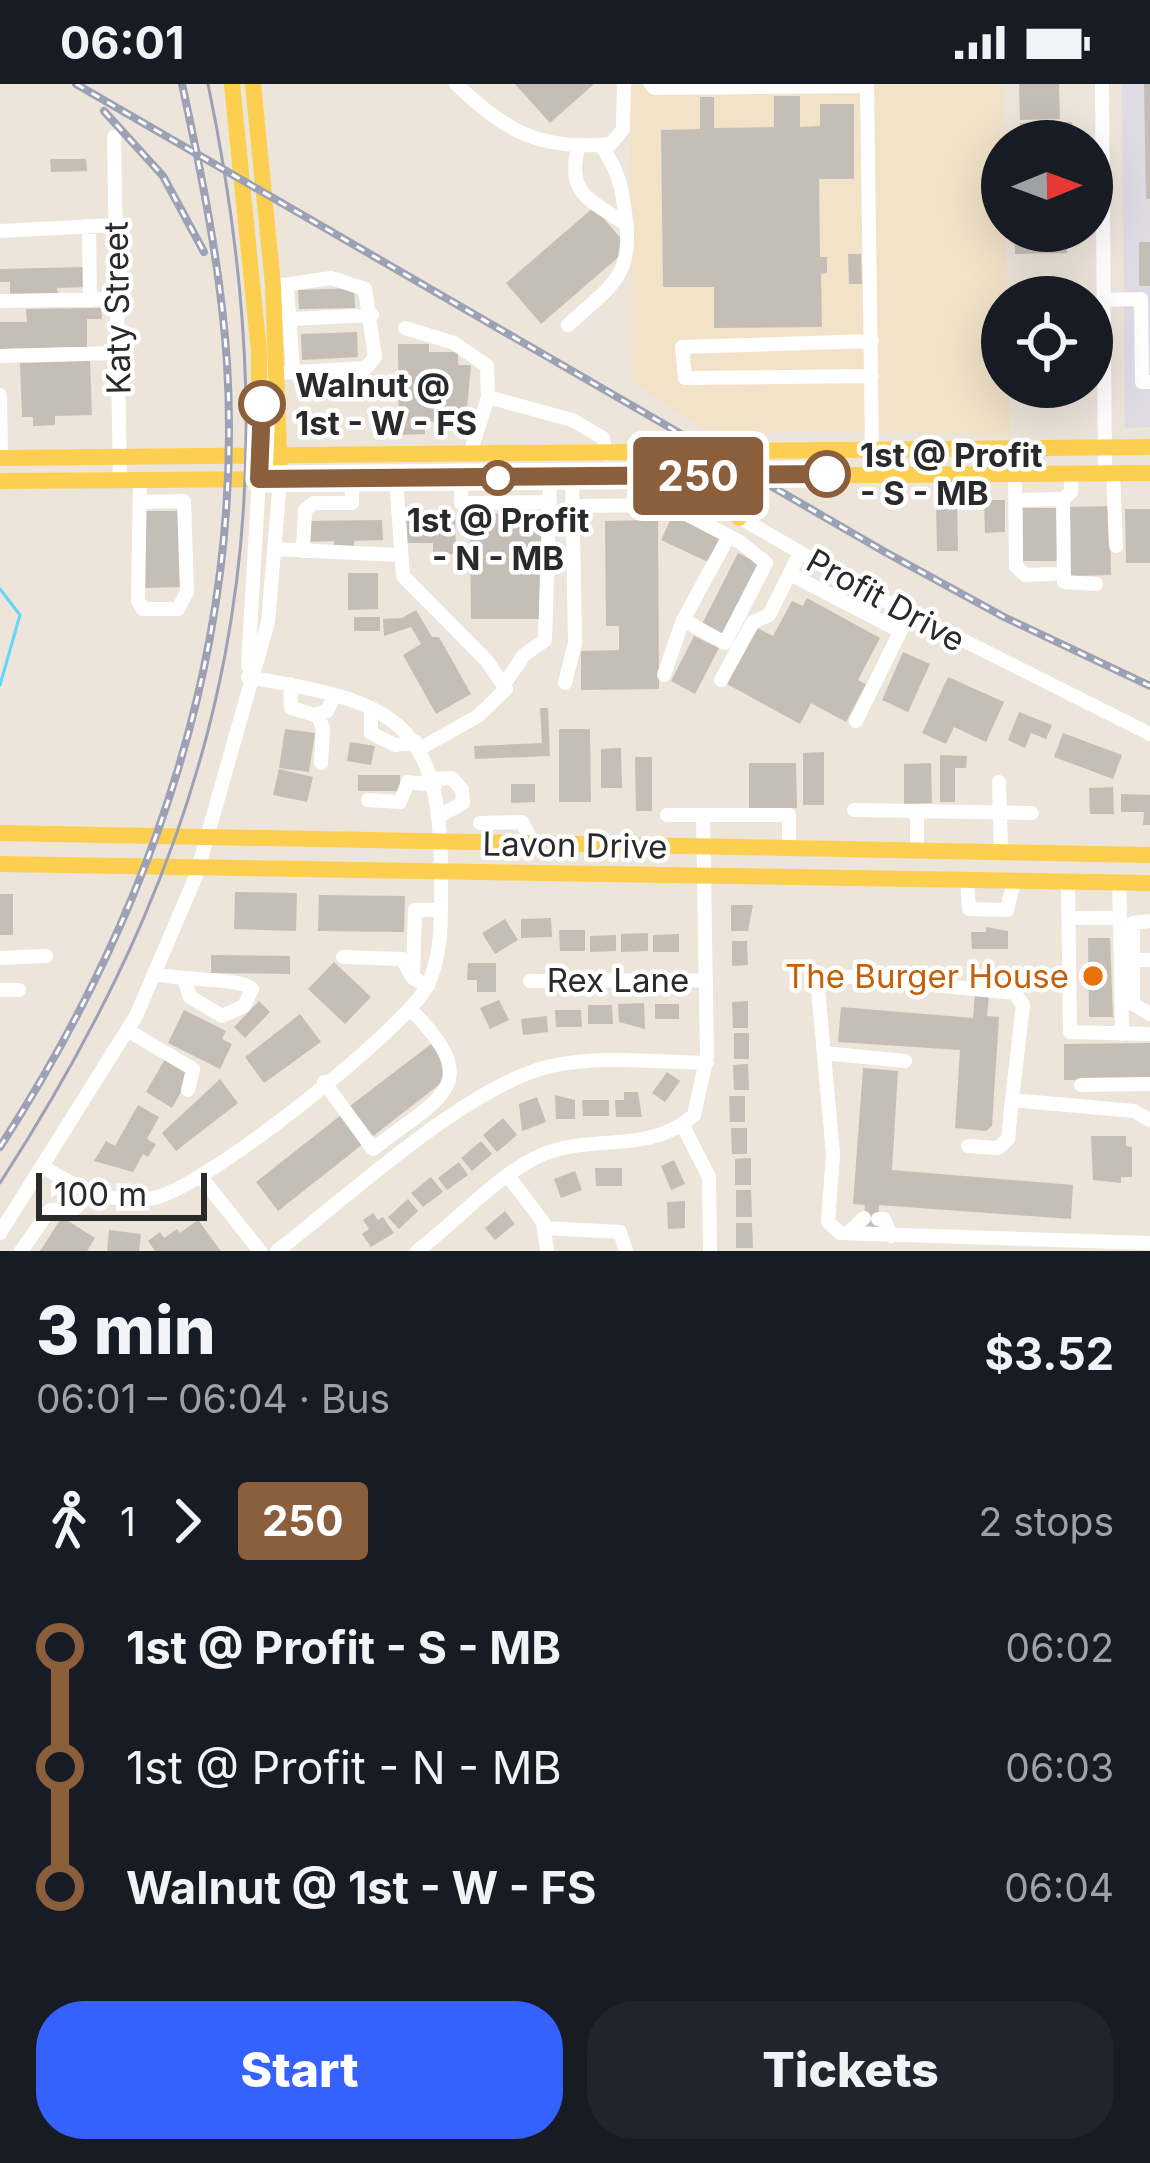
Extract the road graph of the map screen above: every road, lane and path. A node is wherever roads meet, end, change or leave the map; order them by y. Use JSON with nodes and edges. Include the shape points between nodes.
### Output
{"nodes":[{"id":1,"x":232,"y":84,"type":"edge"},
{"id":2,"x":253,"y":84,"type":"edge"},
{"id":3,"x":456,"y":84,"type":"edge"},
{"id":4,"x":624,"y":84,"type":"edge"},
{"id":5,"x":651,"y":84,"type":"edge"},
{"id":6,"x":1102,"y":84,"type":"edge"},
{"id":7,"x":867,"y":85,"type":"edge"},
{"id":8,"x":114,"y":137,"type":"dead end"},
{"id":9,"x":600,"y":145,"type":"junction"},
{"id":10,"x":578,"y":148,"type":"junction"},
{"id":11,"x":115,"y":225,"type":"junction"},
{"id":12,"x":628,"y":225,"type":"junction"},
{"id":13,"x":89,"y":226,"type":"junction"},
{"id":14,"x":0,"y":231,"type":"edge"},
{"id":15,"x":1103,"y":276,"type":"edge"},
{"id":16,"x":279,"y":285,"type":"junction"},
{"id":17,"x":253,"y":287,"type":"junction"},
{"id":18,"x":1147,"y":297,"type":"edge"},
{"id":19,"x":117,"y":299,"type":"junction"},
{"id":20,"x":1113,"y":299,"type":"edge"},
{"id":21,"x":90,"y":300,"type":"junction"},
{"id":22,"x":0,"y":301,"type":"edge"},
{"id":23,"x":372,"y":315,"type":"junction"},
{"id":24,"x":290,"y":320,"type":"junction"},
{"id":25,"x":568,"y":325,"type":"dead end"},
{"id":26,"x":405,"y":328,"type":"dead end"},
{"id":27,"x":872,"y":341,"type":"junction"},
{"id":28,"x":118,"y":353,"type":"junction"},
{"id":29,"x":0,"y":356,"type":"edge"},
{"id":30,"x":286,"y":372,"type":"junction"},
{"id":31,"x":872,"y":376,"type":"junction"},
{"id":32,"x":1150,"y":382,"type":"edge"},
{"id":33,"x":0,"y":395,"type":"edge"},
{"id":34,"x":488,"y":397,"type":"junction"},
{"id":35,"x":1104,"y":408,"type":"edge"},
{"id":36,"x":1104,"y":447,"type":"junction"},
{"id":37,"x":1150,"y":447,"type":"edge"},
{"id":38,"x":872,"y":450,"type":"junction"},
{"id":39,"x":470,"y":454,"type":"junction"},
{"id":40,"x":606,"y":454,"type":"junction"},
{"id":41,"x":630,"y":454,"type":"junction"},
{"id":42,"x":260,"y":455,"type":"junction"},
{"id":43,"x":280,"y":455,"type":"junction"},
{"id":44,"x":119,"y":457,"type":"junction"},
{"id":45,"x":0,"y":458,"type":"edge"},
{"id":46,"x":872,"y":473,"type":"junction"},
{"id":47,"x":1109,"y":473,"type":"junction"},
{"id":48,"x":1150,"y":473,"type":"edge"},
{"id":49,"x":1071,"y":474,"type":"junction"},
{"id":50,"x":742,"y":475,"type":"junction"},
{"id":51,"x":1015,"y":475,"type":"junction"},
{"id":52,"x":669,"y":477,"type":"junction"},
{"id":53,"x":460,"y":478,"type":"junction"},
{"id":54,"x":550,"y":478,"type":"junction"},
{"id":55,"x":572,"y":478,"type":"junction"},
{"id":56,"x":120,"y":479,"type":"junction"},
{"id":57,"x":140,"y":479,"type":"junction"},
{"id":58,"x":259,"y":479,"type":"junction"},
{"id":59,"x":352,"y":479,"type":"junction"},
{"id":60,"x":396,"y":479,"type":"junction"},
{"id":61,"x":280,"y":480,"type":"junction"},
{"id":62,"x":0,"y":481,"type":"edge"},
{"id":63,"x":1063,"y":499,"type":"junction"},
{"id":64,"x":1015,"y":500,"type":"junction"},
{"id":65,"x":140,"y":502,"type":"junction"},
{"id":66,"x":550,"y":502,"type":"junction"},
{"id":67,"x":573,"y":506,"type":"junction"},
{"id":68,"x":738,"y":518,"type":"junction"},
{"id":69,"x":728,"y":535,"type":"junction"},
{"id":70,"x":1116,"y":546,"type":"dead end"},
{"id":71,"x":274,"y":549,"type":"junction"},
{"id":72,"x":303,"y":551,"type":"junction"},
{"id":73,"x":800,"y":554,"type":"junction"},
{"id":74,"x":397,"y":555,"type":"junction"},
{"id":75,"x":790,"y":574,"type":"junction"},
{"id":76,"x":1053,"y":574,"type":"dead end"},
{"id":77,"x":1096,"y":584,"type":"dead end"},
{"id":78,"x":908,"y":614,"type":"junction"},
{"id":79,"x":683,"y":620,"type":"junction"},
{"id":80,"x":901,"y":631,"type":"junction"},
{"id":81,"x":664,"y":675,"type":"dead end"},
{"id":82,"x":248,"y":677,"type":"junction"},
{"id":83,"x":721,"y":680,"type":"dead end"},
{"id":84,"x":505,"y":682,"type":"junction"},
{"id":85,"x":566,"y":683,"type":"dead end"},
{"id":86,"x":290,"y":684,"type":"junction"},
{"id":87,"x":335,"y":695,"type":"junction"},
{"id":88,"x":371,"y":708,"type":"junction"},
{"id":89,"x":317,"y":714,"type":"junction"},
{"id":90,"x":856,"y":721,"type":"dead end"},
{"id":91,"x":1150,"y":734,"type":"edge"},
{"id":92,"x":418,"y":745,"type":"junction"},
{"id":93,"x":321,"y":763,"type":"dead end"},
{"id":94,"x":434,"y":782,"type":"junction"},
{"id":95,"x":999,"y":782,"type":"dead end"},
{"id":96,"x":368,"y":800,"type":"dead end"},
{"id":97,"x":463,"y":803,"type":"junction"},
{"id":98,"x":854,"y":809,"type":"dead end"},
{"id":99,"x":917,"y":811,"type":"junction"},
{"id":100,"x":1000,"y":813,"type":"junction"},
{"id":101,"x":1032,"y":813,"type":"dead end"},
{"id":102,"x":440,"y":815,"type":"junction"},
{"id":103,"x":704,"y":815,"type":"junction"},
{"id":104,"x":481,"y":823,"type":"junction"},
{"id":105,"x":0,"y":833,"type":"edge"},
{"id":106,"x":440,"y":843,"type":"junction"},
{"id":107,"x":491,"y":844,"type":"junction"},
{"id":108,"x":534,"y":844,"type":"junction"},
{"id":109,"x":673,"y":847,"type":"junction"},
{"id":110,"x":704,"y":848,"type":"junction"},
{"id":111,"x":789,"y":849,"type":"junction"},
{"id":112,"x":917,"y":851,"type":"junction"},
{"id":113,"x":1001,"y":852,"type":"junction"},
{"id":114,"x":1150,"y":855,"type":"edge"},
{"id":115,"x":0,"y":863,"type":"edge"},
{"id":116,"x":441,"y":870,"type":"junction"},
{"id":117,"x":704,"y":877,"type":"junction"},
{"id":118,"x":967,"y":880,"type":"junction"},
{"id":119,"x":1014,"y":881,"type":"junction"},
{"id":120,"x":1068,"y":882,"type":"junction"},
{"id":121,"x":1119,"y":882,"type":"junction"},
{"id":122,"x":1150,"y":884,"type":"edge"},
{"id":123,"x":440,"y":910,"type":"junction"},
{"id":124,"x":1069,"y":918,"type":"junction"},
{"id":125,"x":1120,"y":918,"type":"junction"},
{"id":126,"x":1150,"y":921,"type":"edge"},
{"id":127,"x":46,"y":956,"type":"dead end"},
{"id":128,"x":344,"y":957,"type":"dead end"},
{"id":129,"x":0,"y":958,"type":"edge"},
{"id":130,"x":1133,"y":960,"type":"junction"},
{"id":131,"x":1150,"y":960,"type":"edge"},
{"id":132,"x":154,"y":974,"type":"junction"},
{"id":133,"x":706,"y":980,"type":"junction"},
{"id":134,"x":530,"y":981,"type":"dead end"},
{"id":135,"x":185,"y":982,"type":"dead end"},
{"id":136,"x":420,"y":982,"type":"junction"},
{"id":137,"x":19,"y":989,"type":"dead end"},
{"id":138,"x":0,"y":990,"type":"edge"},
{"id":139,"x":411,"y":1010,"type":"junction"},
{"id":140,"x":1150,"y":1014,"type":"edge"},
{"id":141,"x":127,"y":1030,"type":"junction"},
{"id":142,"x":1122,"y":1034,"type":"junction"},
{"id":143,"x":1150,"y":1034,"type":"edge"},
{"id":144,"x":824,"y":1053,"type":"junction"},
{"id":145,"x":905,"y":1061,"type":"dead end"},
{"id":146,"x":707,"y":1063,"type":"junction"},
{"id":147,"x":324,"y":1082,"type":"junction"},
{"id":148,"x":1150,"y":1084,"type":"edge"},
{"id":149,"x":1081,"y":1085,"type":"dead end"},
{"id":150,"x":188,"y":1090,"type":"dead end"},
{"id":151,"x":1012,"y":1100,"type":"junction"},
{"id":152,"x":1150,"y":1120,"type":"edge"},
{"id":153,"x":683,"y":1126,"type":"junction"},
{"id":154,"x":968,"y":1146,"type":"dead end"},
{"id":155,"x":43,"y":1167,"type":"junction"},
{"id":156,"x":201,"y":1177,"type":"junction"},
{"id":157,"x":509,"y":1177,"type":"junction"},
{"id":158,"x":90,"y":1192,"type":"junction"},
{"id":159,"x":544,"y":1228,"type":"junction"},
{"id":160,"x":848,"y":1233,"type":"junction"},
{"id":161,"x":0,"y":1235,"type":"edge"},
{"id":162,"x":891,"y":1236,"type":"junction"},
{"id":163,"x":1147,"y":1243,"type":"edge"},
{"id":164,"x":21,"y":1250,"type":"edge"},
{"id":165,"x":545,"y":1250,"type":"edge"},
{"id":166,"x":260,"y":1251,"type":"edge"},
{"id":167,"x":277,"y":1251,"type":"edge"},
{"id":168,"x":417,"y":1251,"type":"edge"},
{"id":169,"x":626,"y":1251,"type":"edge"},
{"id":170,"x":710,"y":1251,"type":"edge"}],
"edges":[{"from":1,"to":17,"type":"main road"},
{"from":2,"to":16,"type":"main road"},
{"from":3,"to":10,"type":"street","via":[[541,144]]},
{"from":4,"to":9,"type":"street","via":[[623,129]]},
{"from":5,"to":7,"type":"street"},
{"from":6,"to":15,"type":"street"},
{"from":7,"to":27,"type":"street"},
{"from":8,"to":11,"type":"street","name":"Katy Street"},
{"from":9,"to":10,"type":"street"},
{"from":9,"to":12,"type":"street","via":[[614,162]]},
{"from":10,"to":12,"type":"street","via":[[576,188]]},
{"from":11,"to":13,"type":"street"},
{"from":11,"to":19,"type":"street","name":"Katy Street"},
{"from":12,"to":25,"type":"street","via":[[632,250],[613,285]]},
{"from":13,"to":14,"type":"street"},
{"from":13,"to":21,"type":"street"},
{"from":16,"to":17,"type":"main road"},
{"from":16,"to":23,"type":"street","via":[[352,281],[365,289]]},
{"from":16,"to":24,"type":"street"},
{"from":16,"to":30,"type":"main road"},
{"from":17,"to":42,"type":"main road"},
{"from":18,"to":20,"type":"street"},
{"from":18,"to":32,"type":"street","via":[[1142,382]]},
{"from":19,"to":21,"type":"street"},
{"from":19,"to":28,"type":"street","name":"Katy Street"},
{"from":21,"to":22,"type":"street"},
{"from":23,"to":24,"type":"street"},
{"from":23,"to":30,"type":"street","via":[[375,357],[366,368]]},
{"from":24,"to":30,"type":"street"},
{"from":26,"to":34,"type":"street","via":[[454,343],[488,366]]},
{"from":27,"to":31,"type":"street"},
{"from":27,"to":31,"type":"street","via":[[682,347],[685,378]]},
{"from":28,"to":29,"type":"street"},
{"from":28,"to":44,"type":"street","name":"Katy Street"},
{"from":30,"to":43,"type":"main road"},
{"from":31,"to":38,"type":"street"},
{"from":33,"to":45,"type":"street"},
{"from":34,"to":39,"type":"street"},
{"from":34,"to":40,"type":"street","via":[[572,420],[603,438]]},
{"from":35,"to":36,"type":"street"},
{"from":36,"to":37,"type":"main road"},
{"from":36,"to":38,"type":"main road"},
{"from":36,"to":47,"type":"street"},
{"from":38,"to":41,"type":"main road"},
{"from":38,"to":46,"type":"main road"},
{"from":39,"to":40,"type":"main road"},
{"from":39,"to":43,"type":"main road"},
{"from":40,"to":41,"type":"main road"},
{"from":41,"to":52,"type":"street","name":"Profit Drive"},
{"from":42,"to":43,"type":"main road"},
{"from":42,"to":44,"type":"main road"},
{"from":42,"to":58,"type":"main road"},
{"from":43,"to":61,"type":"main road"},
{"from":44,"to":45,"type":"main road"},
{"from":44,"to":56,"type":"street","name":"Katy Street"},
{"from":46,"to":50,"type":"main road"},
{"from":46,"to":51,"type":"main road"},
{"from":47,"to":48,"type":"main road"},
{"from":47,"to":49,"type":"main road"},
{"from":47,"to":70,"type":"street"},
{"from":49,"to":51,"type":"main road"},
{"from":49,"to":63,"type":"street"},
{"from":50,"to":52,"type":"main road"},
{"from":50,"to":68,"type":"main road"},
{"from":51,"to":64,"type":"street"},
{"from":52,"to":55,"type":"main road"},
{"from":52,"to":68,"type":"street","name":"Profit Drive"},
{"from":53,"to":54,"type":"main road"},
{"from":53,"to":60,"type":"main road"},
{"from":53,"to":66,"type":"street","via":[[461,502]]},
{"from":54,"to":55,"type":"main road"},
{"from":54,"to":66,"type":"street"},
{"from":55,"to":67,"type":"street"},
{"from":56,"to":57,"type":"main road"},
{"from":56,"to":62,"type":"main road"},
{"from":57,"to":58,"type":"main road"},
{"from":57,"to":65,"type":"street"},
{"from":58,"to":61,"type":"main road"},
{"from":58,"to":82,"type":"street"},
{"from":59,"to":60,"type":"main road"},
{"from":59,"to":61,"type":"main road"},
{"from":59,"to":72,"type":"street","via":[[352,503],[305,509]]},
{"from":60,"to":74,"type":"street"},
{"from":61,"to":71,"type":"street"},
{"from":63,"to":64,"type":"street"},
{"from":63,"to":77,"type":"street","via":[[1064,582]]},
{"from":64,"to":76,"type":"street","via":[[1016,566]]},
{"from":65,"to":65,"type":"street","via":[[138,601],[143,609],[178,609],[187,592],[184,501]]},
{"from":66,"to":84,"type":"street","via":[[545,640]]},
{"from":67,"to":69,"type":"street","via":[[669,505]]},
{"from":67,"to":85,"type":"street","via":[[575,644]]},
{"from":68,"to":69,"type":"street"},
{"from":68,"to":69,"type":"street"},
{"from":68,"to":73,"type":"street","name":"Profit Drive"},
{"from":69,"to":79,"type":"street"},
{"from":69,"to":79,"type":"street","via":[[766,562],[725,643]]},
{"from":71,"to":72,"type":"street"},
{"from":71,"to":82,"type":"street","via":[[268,622]]},
{"from":72,"to":74,"type":"street"},
{"from":73,"to":75,"type":"street"},
{"from":73,"to":78,"type":"street","name":"Profit Drive"},
{"from":74,"to":84,"type":"street","via":[[403,576]]},
{"from":75,"to":80,"type":"street"},
{"from":75,"to":83,"type":"street"},
{"from":78,"to":80,"type":"street"},
{"from":78,"to":91,"type":"street","name":"Profit Drive"},
{"from":79,"to":81,"type":"street"},
{"from":80,"to":90,"type":"street"},
{"from":82,"to":86,"type":"street"},
{"from":82,"to":132,"type":"street","via":[[214,823]]},
{"from":84,"to":92,"type":"street","via":[[500,698],[478,716]]},
{"from":86,"to":87,"type":"street"},
{"from":86,"to":89,"type":"street","via":[[292,708]]},
{"from":87,"to":88,"type":"street"},
{"from":87,"to":89,"type":"street"},
{"from":88,"to":92,"type":"street"},
{"from":88,"to":92,"type":"street","via":[[371,734],[395,746]]},
{"from":89,"to":93,"type":"street"},
{"from":92,"to":94,"type":"street"},
{"from":94,"to":96,"type":"street","via":[[408,782],[400,802]]},
{"from":94,"to":97,"type":"street","via":[[456,781]]},
{"from":94,"to":102,"type":"street"},
{"from":95,"to":100,"type":"street"},
{"from":97,"to":102,"type":"street"},
{"from":97,"to":104,"type":"street"},
{"from":98,"to":99,"type":"street"},
{"from":99,"to":100,"type":"street"},
{"from":99,"to":112,"type":"street"},
{"from":100,"to":101,"type":"street"},
{"from":100,"to":113,"type":"street"},
{"from":102,"to":106,"type":"street"},
{"from":103,"to":109,"type":"street","via":[[670,814]]},
{"from":103,"to":110,"type":"street"},
{"from":103,"to":111,"type":"street","via":[[789,815]]},
{"from":104,"to":107,"type":"street"},
{"from":104,"to":108,"type":"street","via":[[522,822]]},
{"from":105,"to":106,"type":"main road","name":"Lavon Drive"},
{"from":106,"to":107,"type":"main road","name":"Lavon Drive"},
{"from":106,"to":116,"type":"street"},
{"from":107,"to":108,"type":"main road","name":"Lavon Drive"},
{"from":108,"to":109,"type":"main road","name":"Lavon Drive"},
{"from":109,"to":110,"type":"main road","name":"Lavon Drive"},
{"from":110,"to":111,"type":"main road","name":"Lavon Drive"},
{"from":110,"to":117,"type":"street"},
{"from":111,"to":112,"type":"main road","name":"Lavon Drive"},
{"from":112,"to":113,"type":"main road","name":"Lavon Drive"},
{"from":113,"to":114,"type":"main road","name":"Lavon Drive"},
{"from":115,"to":116,"type":"main road","name":"Lavon Drive"},
{"from":116,"to":117,"type":"main road","name":"Lavon Drive"},
{"from":116,"to":123,"type":"street"},
{"from":117,"to":118,"type":"main road","name":"Lavon Drive"},
{"from":117,"to":133,"type":"street"},
{"from":118,"to":119,"type":"main road","name":"Lavon Drive"},
{"from":118,"to":119,"type":"street","via":[[966,903],[1007,910]]},
{"from":119,"to":120,"type":"main road","name":"Lavon Drive"},
{"from":120,"to":121,"type":"main road","name":"Lavon Drive"},
{"from":120,"to":124,"type":"street"},
{"from":121,"to":122,"type":"main road","name":"Lavon Drive"},
{"from":121,"to":125,"type":"street"},
{"from":123,"to":136,"type":"street"},
{"from":123,"to":136,"type":"street","via":[[415,910]]},
{"from":124,"to":125,"type":"street"},
{"from":124,"to":142,"type":"street","via":[[1070,1032]]},
{"from":125,"to":142,"type":"street"},
{"from":126,"to":130,"type":"street","via":[[1132,923]]},
{"from":127,"to":129,"type":"street"},
{"from":128,"to":136,"type":"street","via":[[402,959]]},
{"from":130,"to":131,"type":"street"},
{"from":130,"to":140,"type":"street","via":[[1133,1004]]},
{"from":132,"to":135,"type":"street"},
{"from":132,"to":141,"type":"street"},
{"from":133,"to":134,"type":"street","name":"Rex Lane"},
{"from":133,"to":146,"type":"street"},
{"from":136,"to":139,"type":"street"},
{"from":137,"to":138,"type":"street"},
{"from":139,"to":147,"type":"street"},
{"from":139,"to":147,"type":"street","via":[[450,1056],[443,1093],[373,1149]]},
{"from":141,"to":150,"type":"street","via":[[193,1069]]},
{"from":141,"to":155,"type":"street"},
{"from":142,"to":143,"type":"street"},
{"from":144,"to":145,"type":"street"},
{"from":144,"to":151,"type":"street","via":[[818,989],[829,975],[1015,993],[1023,1005]]},
{"from":144,"to":160,"type":"street","via":[[833,1154],[828,1222]]},
{"from":146,"to":153,"type":"street","via":[[700,1103]]},
{"from":146,"to":167,"type":"street","via":[[568,1064],[519,1077],[468,1105]]},
{"from":147,"to":156,"type":"street"},
{"from":148,"to":149,"type":"street"},
{"from":151,"to":152,"type":"street","via":[[1134,1111]]},
{"from":151,"to":154,"type":"street","via":[[1008,1138],[998,1148]]},
{"from":153,"to":157,"type":"street","via":[[640,1142],[562,1149]]},
{"from":153,"to":170,"type":"street","via":[[709,1177]]},
{"from":155,"to":158,"type":"street"},
{"from":155,"to":161,"type":"street"},
{"from":156,"to":158,"type":"street","via":[[138,1200]]},
{"from":156,"to":166,"type":"street"},
{"from":157,"to":159,"type":"street"},
{"from":157,"to":168,"type":"street"},
{"from":158,"to":164,"type":"street","via":[[76,1208],[50,1210]]},
{"from":159,"to":165,"type":"street"},
{"from":159,"to":169,"type":"street","via":[[620,1232]]},
{"from":160,"to":162,"type":"street"},
{"from":160,"to":162,"type":"street","via":[[871,1218],[884,1219]]},
{"from":161,"to":164,"type":"street"},
{"from":162,"to":163,"type":"street"}]}
